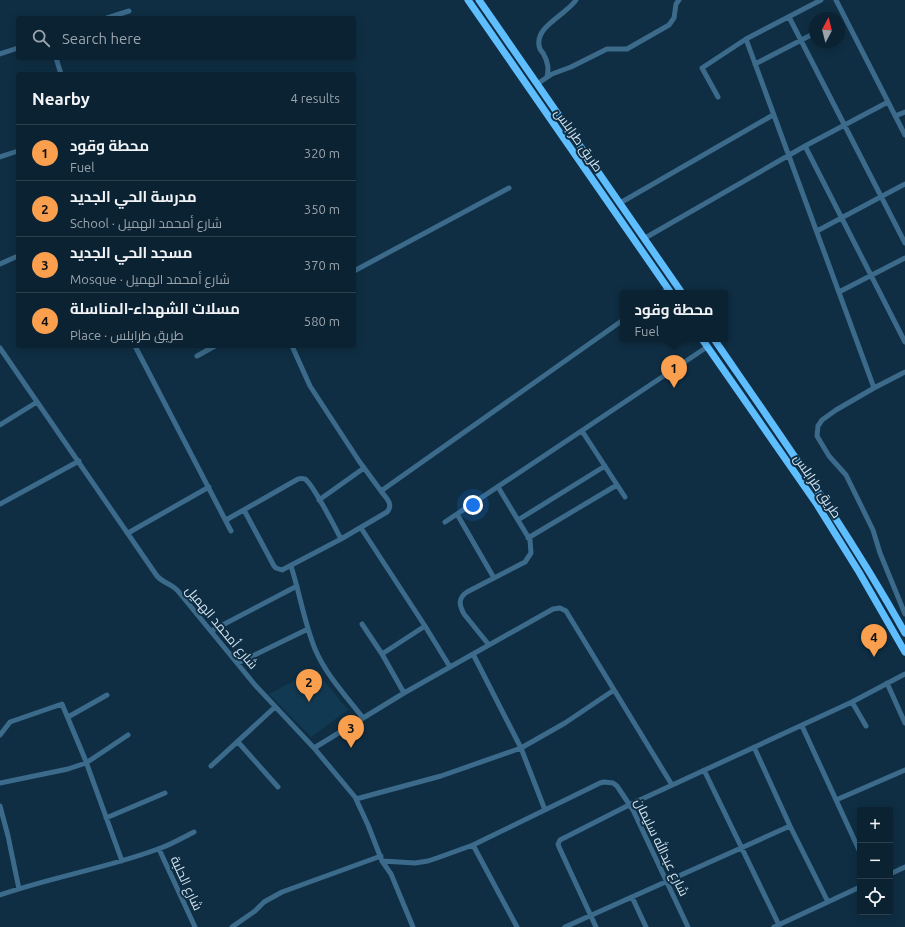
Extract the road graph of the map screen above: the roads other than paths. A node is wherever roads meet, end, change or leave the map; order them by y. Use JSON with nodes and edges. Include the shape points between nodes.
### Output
{"nodes":[{"id":1,"x":468,"y":0,"type":"edge"},
{"id":2,"x":479,"y":0,"type":"edge"},
{"id":3,"x":576,"y":0,"type":"edge"},
{"id":4,"x":680,"y":0,"type":"edge"},
{"id":5,"x":821,"y":0,"type":"edge"},
{"id":6,"x":836,"y":0,"type":"edge"},
{"id":7,"x":129,"y":11,"type":"dead end"},
{"id":8,"x":842,"y":12,"type":"edge"},
{"id":9,"x":113,"y":16,"type":"edge"},
{"id":10,"x":789,"y":16,"type":"junction"},
{"id":11,"x":845,"y":17,"type":"edge"},
{"id":12,"x":809,"y":36,"type":"edge"},
{"id":13,"x":746,"y":39,"type":"junction"},
{"id":14,"x":801,"y":40,"type":"junction"},
{"id":15,"x":16,"y":49,"type":"edge"},
{"id":16,"x":0,"y":54,"type":"edge"},
{"id":17,"x":57,"y":60,"type":"edge"},
{"id":18,"x":755,"y":64,"type":"junction"},
{"id":19,"x":60,"y":72,"type":"edge"},
{"id":20,"x":547,"y":77,"type":"junction"},
{"id":21,"x":537,"y":84,"type":"junction"},
{"id":22,"x":718,"y":97,"type":"dead end"},
{"id":23,"x":888,"y":102,"type":"junction"},
{"id":24,"x":905,"y":112,"type":"edge"},
{"id":25,"x":773,"y":115,"type":"junction"},
{"id":26,"x":895,"y":116,"type":"junction"},
{"id":27,"x":844,"y":125,"type":"junction"},
{"id":28,"x":905,"y":135,"type":"edge"},
{"id":29,"x":805,"y":146,"type":"junction"},
{"id":30,"x":16,"y":152,"type":"edge"},
{"id":31,"x":788,"y":155,"type":"junction"},
{"id":32,"x":0,"y":157,"type":"edge"},
{"id":33,"x":905,"y":184,"type":"edge"},
{"id":34,"x":509,"y":188,"type":"dead end"},
{"id":35,"x":881,"y":197,"type":"junction"},
{"id":36,"x":620,"y":203,"type":"junction"},
{"id":37,"x":842,"y":218,"type":"junction"},
{"id":38,"x":817,"y":231,"type":"junction"},
{"id":39,"x":645,"y":238,"type":"junction"},
{"id":40,"x":905,"y":243,"type":"edge"},
{"id":41,"x":16,"y":257,"type":"edge"},
{"id":42,"x":905,"y":258,"type":"edge"},
{"id":43,"x":0,"y":264,"type":"edge"},
{"id":44,"x":356,"y":270,"type":"edge"},
{"id":45,"x":871,"y":276,"type":"junction"},
{"id":46,"x":666,"y":290,"type":"edge"},
{"id":47,"x":680,"y":290,"type":"edge"},
{"id":48,"x":839,"y":292,"type":"junction"},
{"id":49,"x":620,"y":322,"type":"edge"},
{"id":50,"x":704,"y":342,"type":"edge"},
{"id":51,"x":716,"y":342,"type":"edge"},
{"id":52,"x":905,"y":342,"type":"edge"},
{"id":53,"x":707,"y":346,"type":"junction"},
{"id":54,"x":0,"y":348,"type":"edge"},
{"id":55,"x":136,"y":348,"type":"edge"},
{"id":56,"x":211,"y":348,"type":"edge"},
{"id":57,"x":293,"y":348,"type":"edge"},
{"id":58,"x":197,"y":356,"type":"dead end"},
{"id":59,"x":905,"y":372,"type":"edge"},
{"id":60,"x":874,"y":388,"type":"junction"},
{"id":61,"x":37,"y":402,"type":"junction"},
{"id":62,"x":0,"y":425,"type":"edge"},
{"id":63,"x":582,"y":431,"type":"junction"},
{"id":64,"x":79,"y":461,"type":"junction"},
{"id":65,"x":605,"y":466,"type":"junction"},
{"id":66,"x":364,"y":468,"type":"junction"},
{"id":67,"x":617,"y":485,"type":"junction"},
{"id":68,"x":209,"y":487,"type":"junction"},
{"id":69,"x":498,"y":487,"type":"junction"},
{"id":70,"x":380,"y":491,"type":"junction"},
{"id":71,"x":625,"y":497,"type":"dead end"},
{"id":72,"x":319,"y":500,"type":"junction"},
{"id":73,"x":0,"y":504,"type":"edge"},
{"id":74,"x":244,"y":510,"type":"junction"},
{"id":75,"x":457,"y":514,"type":"junction"},
{"id":76,"x":226,"y":520,"type":"junction"},
{"id":77,"x":518,"y":520,"type":"junction"},
{"id":78,"x":445,"y":522,"type":"dead end"},
{"id":79,"x":361,"y":528,"type":"junction"},
{"id":80,"x":231,"y":531,"type":"dead end"},
{"id":81,"x":128,"y":533,"type":"junction"},
{"id":82,"x":528,"y":538,"type":"junction"},
{"id":83,"x":341,"y":539,"type":"junction"},
{"id":84,"x":291,"y":566,"type":"junction"},
{"id":85,"x":494,"y":578,"type":"junction"},
{"id":86,"x":297,"y":586,"type":"junction"},
{"id":87,"x":905,"y":615,"type":"edge"},
{"id":88,"x":897,"y":619,"type":"junction"},
{"id":89,"x":362,"y":624,"type":"dead end"},
{"id":90,"x":425,"y":626,"type":"junction"},
{"id":91,"x":308,"y":630,"type":"junction"},
{"id":92,"x":210,"y":631,"type":"junction"},
{"id":93,"x":905,"y":633,"type":"edge"},
{"id":94,"x":489,"y":645,"type":"junction"},
{"id":95,"x":905,"y":652,"type":"edge"},
{"id":96,"x":382,"y":654,"type":"junction"},
{"id":97,"x":474,"y":654,"type":"junction"},
{"id":98,"x":238,"y":663,"type":"junction"},
{"id":99,"x":450,"y":667,"type":"junction"},
{"id":100,"x":905,"y":674,"type":"edge"},
{"id":101,"x":887,"y":683,"type":"junction"},
{"id":102,"x":614,"y":690,"type":"junction"},
{"id":103,"x":404,"y":693,"type":"junction"},
{"id":104,"x":107,"y":695,"type":"dead end"},
{"id":105,"x":852,"y":702,"type":"junction"},
{"id":106,"x":276,"y":707,"type":"junction"},
{"id":107,"x":68,"y":717,"type":"junction"},
{"id":108,"x":364,"y":718,"type":"junction"},
{"id":109,"x":905,"y":723,"type":"edge"},
{"id":110,"x":802,"y":726,"type":"junction"},
{"id":111,"x":866,"y":726,"type":"dead end"},
{"id":112,"x":0,"y":735,"type":"edge"},
{"id":113,"x":128,"y":735,"type":"dead end"},
{"id":114,"x":238,"y":742,"type":"junction"},
{"id":115,"x":754,"y":747,"type":"junction"},
{"id":116,"x":314,"y":748,"type":"junction"},
{"id":117,"x":521,"y":748,"type":"junction"},
{"id":118,"x":86,"y":763,"type":"junction"},
{"id":119,"x":211,"y":766,"type":"dead end"},
{"id":120,"x":704,"y":770,"type":"junction"},
{"id":121,"x":905,"y":770,"type":"edge"},
{"id":122,"x":0,"y":783,"type":"edge"},
{"id":123,"x":672,"y":785,"type":"junction"},
{"id":124,"x":278,"y":788,"type":"dead end"},
{"id":125,"x":165,"y":792,"type":"dead end"},
{"id":126,"x":356,"y":799,"type":"junction"},
{"id":127,"x":836,"y":800,"type":"junction"},
{"id":128,"x":629,"y":805,"type":"junction"},
{"id":129,"x":0,"y":806,"type":"edge"},
{"id":130,"x":545,"y":810,"type":"junction"},
{"id":131,"x":106,"y":818,"type":"junction"},
{"id":132,"x":790,"y":826,"type":"junction"},
{"id":133,"x":194,"y":832,"type":"dead end"},
{"id":134,"x":473,"y":845,"type":"junction"},
{"id":135,"x":857,"y":846,"type":"edge"},
{"id":136,"x":741,"y":847,"type":"junction"},
{"id":137,"x":159,"y":849,"type":"junction"},
{"id":138,"x":381,"y":859,"type":"junction"},
{"id":139,"x":122,"y":861,"type":"junction"},
{"id":140,"x":905,"y":867,"type":"edge"},
{"id":141,"x":893,"y":873,"type":"edge"},
{"id":142,"x":667,"y":881,"type":"junction"},
{"id":143,"x":857,"y":888,"type":"edge"},
{"id":144,"x":19,"y":889,"type":"junction"},
{"id":145,"x":0,"y":895,"type":"edge"},
{"id":146,"x":632,"y":897,"type":"junction"},
{"id":147,"x":828,"y":902,"type":"junction"},
{"id":148,"x":590,"y":916,"type":"junction"},
{"id":149,"x":411,"y":926,"type":"edge"},
{"id":150,"x":776,"y":926,"type":"edge"},
{"id":151,"x":195,"y":927,"type":"edge"},
{"id":152,"x":232,"y":927,"type":"edge"},
{"id":153,"x":517,"y":927,"type":"edge"},
{"id":154,"x":565,"y":927,"type":"edge"},
{"id":155,"x":596,"y":927,"type":"edge"},
{"id":156,"x":646,"y":927,"type":"edge"},
{"id":157,"x":688,"y":927,"type":"edge"}],
"edges":[{"from":1,"to":46,"type":"highway","name":"طريق طرابلس"},
{"from":2,"to":21,"type":"highway"},
{"from":3,"to":20,"type":"street","via":[[544,29],[540,36],[539,44],[548,63]]},
{"from":4,"to":20,"type":"street","via":[[676,4],[672,21],[662,28],[627,48],[607,49]]},
{"from":5,"to":10,"type":"street"},
{"from":6,"to":8,"type":"street"},
{"from":7,"to":9,"type":"street"},
{"from":10,"to":13,"type":"street"},
{"from":10,"to":14,"type":"street"},
{"from":11,"to":23,"type":"street"},
{"from":12,"to":14,"type":"street"},
{"from":13,"to":18,"type":"street"},
{"from":13,"to":22,"type":"street","via":[[702,68]]},
{"from":14,"to":18,"type":"street"},
{"from":14,"to":27,"type":"street"},
{"from":15,"to":16,"type":"street"},
{"from":17,"to":19,"type":"street"},
{"from":18,"to":25,"type":"street"},
{"from":20,"to":21,"type":"street"},
{"from":21,"to":36,"type":"highway"},
{"from":23,"to":26,"type":"street"},
{"from":23,"to":27,"type":"street"},
{"from":24,"to":26,"type":"street"},
{"from":25,"to":31,"type":"street"},
{"from":25,"to":36,"type":"street"},
{"from":26,"to":28,"type":"street"},
{"from":27,"to":29,"type":"street"},
{"from":27,"to":35,"type":"street"},
{"from":29,"to":31,"type":"street"},
{"from":29,"to":37,"type":"street"},
{"from":30,"to":32,"type":"street"},
{"from":31,"to":38,"type":"street"},
{"from":31,"to":39,"type":"street"},
{"from":33,"to":35,"type":"street"},
{"from":34,"to":44,"type":"street"},
{"from":35,"to":37,"type":"street"},
{"from":35,"to":40,"type":"street"},
{"from":36,"to":39,"type":"highway"},
{"from":37,"to":38,"type":"street"},
{"from":37,"to":45,"type":"street"},
{"from":38,"to":48,"type":"street"},
{"from":39,"to":47,"type":"highway"},
{"from":41,"to":43,"type":"street"},
{"from":42,"to":45,"type":"street"},
{"from":45,"to":48,"type":"street"},
{"from":45,"to":52,"type":"street"},
{"from":48,"to":60,"type":"street"},
{"from":49,"to":70,"type":"street"},
{"from":50,"to":53,"type":"highway","name":"طريق طرابلس"},
{"from":51,"to":88,"type":"highway","via":[[824,499]]},
{"from":53,"to":63,"type":"street"},
{"from":53,"to":95,"type":"highway","name":"طريق طرابلس","via":[[816,503]]},
{"from":54,"to":61,"type":"street","name":"شارع أمحمد الهميل"},
{"from":55,"to":68,"type":"street"},
{"from":56,"to":58,"type":"street"},
{"from":57,"to":66,"type":"street","via":[[310,386]]},
{"from":59,"to":60,"type":"street"},
{"from":60,"to":87,"type":"street","via":[[822,420],[818,426],[817,436],[829,456],[846,475],[873,530]]},
{"from":61,"to":62,"type":"street"},
{"from":61,"to":64,"type":"street","name":"شارع أمحمد الهميل"},
{"from":63,"to":65,"type":"street"},
{"from":63,"to":69,"type":"street"},
{"from":64,"to":73,"type":"street"},
{"from":64,"to":81,"type":"street","name":"شارع أمحمد الهميل"},
{"from":65,"to":67,"type":"street"},
{"from":65,"to":77,"type":"street"},
{"from":66,"to":70,"type":"street"},
{"from":66,"to":72,"type":"street"},
{"from":67,"to":71,"type":"street"},
{"from":67,"to":82,"type":"street"},
{"from":68,"to":76,"type":"street"},
{"from":68,"to":81,"type":"street"},
{"from":69,"to":75,"type":"street"},
{"from":69,"to":77,"type":"street"},
{"from":70,"to":79,"type":"street","via":[[390,503],[389,511]]},
{"from":72,"to":74,"type":"street","via":[[306,480],[300,478]]},
{"from":72,"to":83,"type":"street"},
{"from":74,"to":76,"type":"street"},
{"from":74,"to":84,"type":"street","via":[[274,566],[282,570]]},
{"from":75,"to":78,"type":"street"},
{"from":75,"to":85,"type":"street"},
{"from":76,"to":80,"type":"street"},
{"from":77,"to":82,"type":"street"},
{"from":79,"to":83,"type":"street"},
{"from":79,"to":90,"type":"street"},
{"from":81,"to":92,"type":"street","name":"شارع أمحمد الهميل","via":[[157,576],[178,591]]},
{"from":82,"to":85,"type":"street","via":[[532,547],[529,558]]},
{"from":83,"to":84,"type":"street"},
{"from":84,"to":86,"type":"street"},
{"from":85,"to":94,"type":"street","via":[[462,595],[460,603],[464,614]]},
{"from":86,"to":91,"type":"street"},
{"from":86,"to":92,"type":"street"},
{"from":87,"to":88,"type":"street"},
{"from":88,"to":93,"type":"highway"},
{"from":89,"to":96,"type":"street"},
{"from":90,"to":96,"type":"street"},
{"from":90,"to":99,"type":"street"},
{"from":91,"to":98,"type":"street"},
{"from":91,"to":108,"type":"street","via":[[327,672]]},
{"from":92,"to":98,"type":"street","name":"شارع أمحمد الهميل"},
{"from":94,"to":97,"type":"street"},
{"from":94,"to":102,"type":"street","via":[[553,609],[560,608],[566,611]]},
{"from":96,"to":103,"type":"street"},
{"from":97,"to":99,"type":"street"},
{"from":97,"to":117,"type":"street"},
{"from":98,"to":106,"type":"street","name":"شارع أمحمد الهميل"},
{"from":99,"to":103,"type":"street"},
{"from":100,"to":101,"type":"street"},
{"from":101,"to":105,"type":"street"},
{"from":101,"to":109,"type":"street"},
{"from":102,"to":117,"type":"street","via":[[565,723]]},
{"from":102,"to":123,"type":"street"},
{"from":103,"to":108,"type":"street"},
{"from":104,"to":107,"type":"street"},
{"from":105,"to":110,"type":"street"},
{"from":105,"to":111,"type":"street"},
{"from":106,"to":114,"type":"street"},
{"from":106,"to":116,"type":"street","name":"شارع أمحمد الهميل"},
{"from":107,"to":112,"type":"street","via":[[60,704],[10,722]]},
{"from":107,"to":118,"type":"street"},
{"from":108,"to":116,"type":"street"},
{"from":110,"to":115,"type":"street"},
{"from":110,"to":127,"type":"street"},
{"from":113,"to":118,"type":"street"},
{"from":114,"to":119,"type":"street"},
{"from":114,"to":124,"type":"street"},
{"from":115,"to":120,"type":"street"},
{"from":115,"to":132,"type":"street"},
{"from":116,"to":126,"type":"street","name":"شارع أمحمد الهميل"},
{"from":117,"to":126,"type":"street","via":[[441,776]]},
{"from":117,"to":130,"type":"street"},
{"from":118,"to":122,"type":"street"},
{"from":118,"to":131,"type":"street"},
{"from":120,"to":123,"type":"street"},
{"from":120,"to":136,"type":"street"},
{"from":121,"to":127,"type":"street"},
{"from":123,"to":128,"type":"street"},
{"from":125,"to":131,"type":"street"},
{"from":126,"to":138,"type":"street","name":"شارع أمحمد الهميل"},
{"from":127,"to":135,"type":"street"},
{"from":128,"to":130,"type":"street","name":"شارع عبدالله سليمان","via":[[617,786],[610,782],[600,783]]},
{"from":128,"to":142,"type":"street","name":"شارع عبدالله سليمان"},
{"from":128,"to":148,"type":"street","via":[[558,842]]},
{"from":129,"to":144,"type":"street"},
{"from":130,"to":134,"type":"street"},
{"from":131,"to":139,"type":"street"},
{"from":132,"to":136,"type":"street"},
{"from":132,"to":147,"type":"street"},
{"from":133,"to":137,"type":"street"},
{"from":134,"to":138,"type":"street","via":[[415,863]]},
{"from":134,"to":153,"type":"street"},
{"from":136,"to":142,"type":"street"},
{"from":136,"to":150,"type":"street"},
{"from":137,"to":139,"type":"street"},
{"from":137,"to":151,"type":"street","name":"شارع الحلبة"},
{"from":138,"to":149,"type":"street","name":"شارع أمحمد الهميل","via":[[391,874]]},
{"from":138,"to":152,"type":"street","via":[[282,892],[264,902]]},
{"from":139,"to":144,"type":"street"},
{"from":140,"to":141,"type":"street"},
{"from":142,"to":146,"type":"street"},
{"from":142,"to":157,"type":"street","name":"شارع عبدالله سليمان"},
{"from":143,"to":147,"type":"street"},
{"from":144,"to":145,"type":"street"},
{"from":146,"to":148,"type":"street"},
{"from":146,"to":156,"type":"street"},
{"from":147,"to":150,"type":"street"},
{"from":148,"to":154,"type":"street"},
{"from":148,"to":155,"type":"street"}]}
